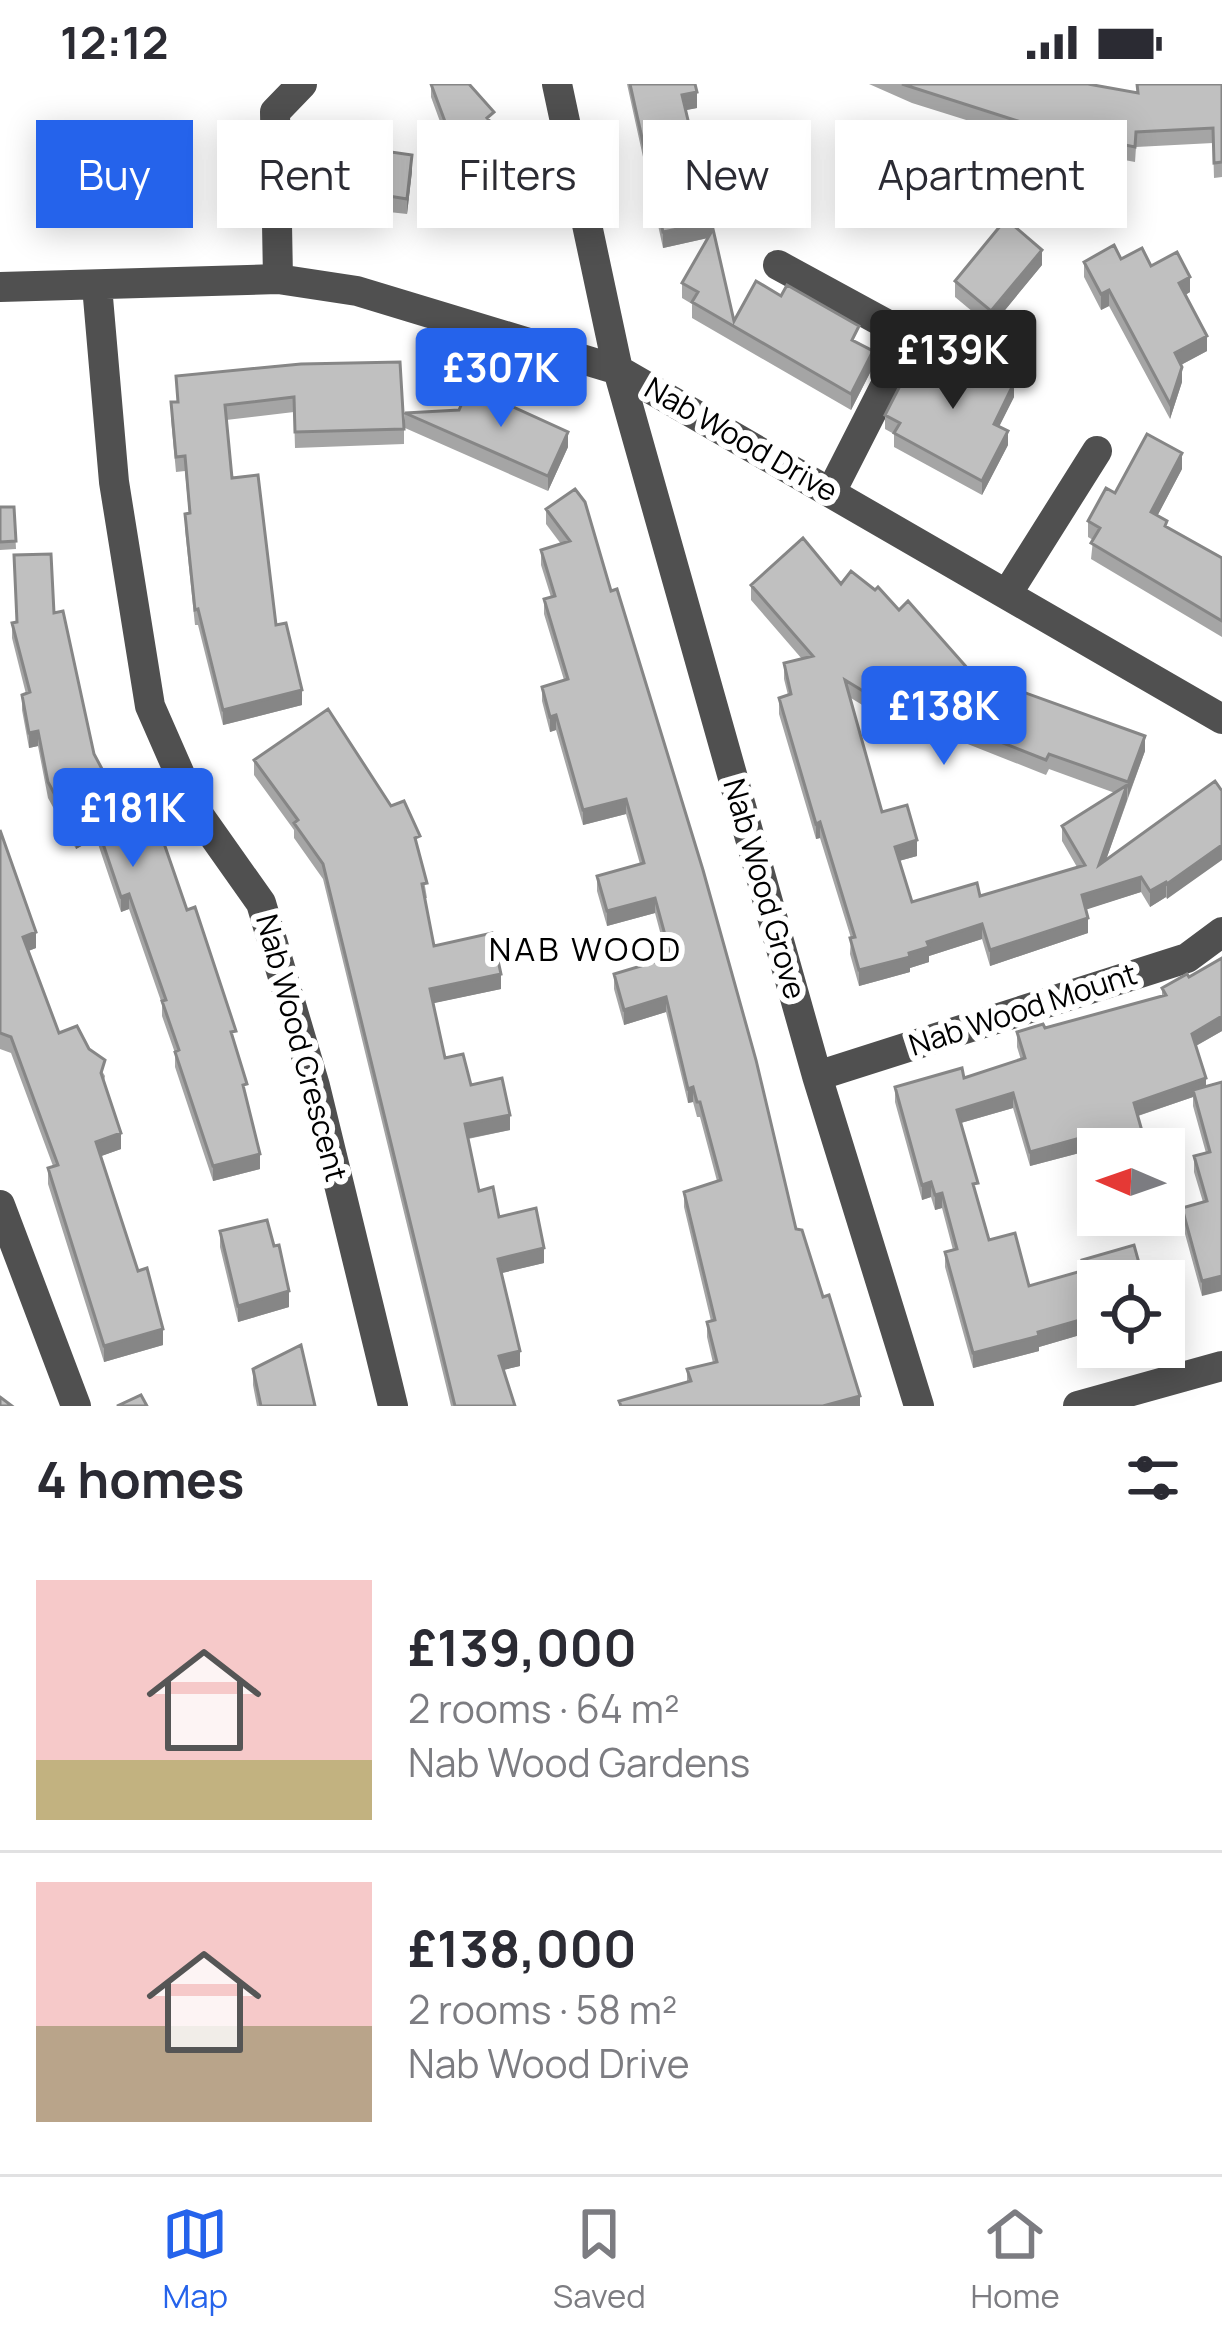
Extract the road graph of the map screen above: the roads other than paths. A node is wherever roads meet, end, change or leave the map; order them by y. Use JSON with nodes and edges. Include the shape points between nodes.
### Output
{"nodes":[{"id":1,"x":302,"y":84,"type":"edge"},
{"id":2,"x":557,"y":84,"type":"edge"},
{"id":3,"x":778,"y":265,"type":"dead end"},
{"id":4,"x":278,"y":279,"type":"junction"},
{"id":5,"x":97,"y":286,"type":"junction"},
{"id":6,"x":0,"y":287,"type":"edge"},
{"id":7,"x":618,"y":370,"type":"junction"},
{"id":8,"x":1097,"y":451,"type":"dead end"},
{"id":9,"x":831,"y":492,"type":"junction"},
{"id":10,"x":1007,"y":594,"type":"junction"},
{"id":11,"x":1222,"y":719,"type":"edge"},
{"id":12,"x":1222,"y":932,"type":"edge"},
{"id":13,"x":817,"y":1076,"type":"junction"},
{"id":14,"x":0,"y":1205,"type":"edge"},
{"id":15,"x":9,"y":1257,"type":"edge"},
{"id":16,"x":1222,"y":1366,"type":"edge"},
{"id":17,"x":76,"y":1406,"type":"edge"},
{"id":18,"x":393,"y":1406,"type":"edge"},
{"id":19,"x":919,"y":1406,"type":"edge"},
{"id":20,"x":1078,"y":1406,"type":"edge"}],
"edges":[{"from":1,"to":4,"type":"street","via":[[275,112]]},
{"from":2,"to":7,"type":"street","name":"Nab Wood Grove"},
{"from":3,"to":9,"type":"street","via":[[910,337]]},
{"from":4,"to":5,"type":"street","name":"Nab Wood Drive"},
{"from":4,"to":7,"type":"street","name":"Nab Wood Drive","via":[[357,291]]},
{"from":5,"to":6,"type":"street","name":"Nab Wood Drive"},
{"from":5,"to":18,"type":"street","name":"Nab Wood Crescent","via":[[114,482],[150,706],[196,811],[261,903]]},
{"from":7,"to":9,"type":"street","name":"Nab Wood Drive"},
{"from":7,"to":13,"type":"street","name":"Nab Wood Grove"},
{"from":8,"to":10,"type":"street"},
{"from":9,"to":10,"type":"street","name":"Nab Wood Drive"},
{"from":10,"to":11,"type":"street","name":"Nab Wood Drive"},
{"from":12,"to":13,"type":"street","name":"Nab Wood Mount","via":[[1186,958]]},
{"from":13,"to":19,"type":"street","name":"Nab Wood Grove"},
{"from":14,"to":15,"type":"street"},
{"from":15,"to":17,"type":"street"},
{"from":16,"to":20,"type":"street"}]}
